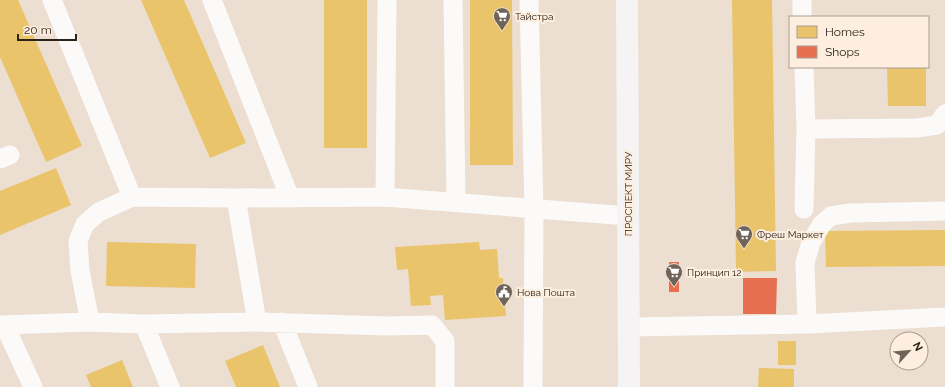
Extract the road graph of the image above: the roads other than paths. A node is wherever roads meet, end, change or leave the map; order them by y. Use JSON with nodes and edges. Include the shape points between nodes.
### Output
{"nodes":[{"id":1,"x":52,"y":0,"type":"edge"},
{"id":2,"x":212,"y":0,"type":"edge"},
{"id":3,"x":387,"y":0,"type":"edge"},
{"id":4,"x":453,"y":0,"type":"edge"},
{"id":5,"x":529,"y":0,"type":"edge"},
{"id":6,"x":627,"y":0,"type":"edge"},
{"id":7,"x":802,"y":0,"type":"edge"},
{"id":8,"x":802,"y":16,"type":"edge"},
{"id":9,"x":804,"y":68,"type":"edge"},
{"id":10,"x":945,"y":114,"type":"edge"},
{"id":11,"x":806,"y":130,"type":"junction"},
{"id":12,"x":132,"y":197,"type":"junction"},
{"id":13,"x":385,"y":197,"type":"junction"},
{"id":14,"x":236,"y":198,"type":"junction"},
{"id":15,"x":290,"y":198,"type":"junction"},
{"id":16,"x":456,"y":202,"type":"junction"},
{"id":17,"x":534,"y":209,"type":"junction"},
{"id":18,"x":804,"y":209,"type":"dead end"},
{"id":19,"x":945,"y":211,"type":"edge"},
{"id":20,"x":628,"y":216,"type":"junction"},
{"id":21,"x":945,"y":317,"type":"edge"},
{"id":22,"x":90,"y":322,"type":"junction"},
{"id":23,"x":257,"y":322,"type":"junction"},
{"id":24,"x":282,"y":322,"type":"junction"},
{"id":25,"x":144,"y":324,"type":"junction"},
{"id":26,"x":807,"y":324,"type":"junction"},
{"id":27,"x":3,"y":325,"type":"edge"},
{"id":28,"x":629,"y":327,"type":"junction"},
{"id":29,"x":33,"y":387,"type":"edge"},
{"id":30,"x":170,"y":387,"type":"edge"},
{"id":31,"x":308,"y":387,"type":"edge"},
{"id":32,"x":445,"y":387,"type":"edge"},
{"id":33,"x":533,"y":387,"type":"edge"},
{"id":34,"x":629,"y":387,"type":"edge"}],
"edges":[{"from":1,"to":12,"type":"lane"},
{"from":2,"to":15,"type":"lane"},
{"from":3,"to":13,"type":"lane"},
{"from":4,"to":16,"type":"lane"},
{"from":5,"to":17,"type":"lane"},
{"from":6,"to":20,"type":"main road","name":"ПРОСПЕКТ МИРУ"},
{"from":7,"to":8,"type":"lane"},
{"from":9,"to":11,"type":"lane"},
{"from":10,"to":11,"type":"lane","via":[[937,125],[917,128]]},
{"from":11,"to":18,"type":"lane"},
{"from":12,"to":14,"type":"lane"},
{"from":12,"to":22,"type":"lane","via":[[99,212],[85,224],[78,241],[80,271]]},
{"from":13,"to":15,"type":"lane"},
{"from":13,"to":16,"type":"lane"},
{"from":14,"to":15,"type":"lane"},
{"from":14,"to":23,"type":"lane"},
{"from":16,"to":17,"type":"lane"},
{"from":17,"to":20,"type":"lane"},
{"from":17,"to":33,"type":"lane"},
{"from":19,"to":26,"type":"lane","via":[[850,213],[831,216],[822,224],[811,242],[805,263]]},
{"from":20,"to":28,"type":"main road","name":"ПРОСПЕКТ МИРУ"},
{"from":21,"to":26,"type":"lane"},
{"from":22,"to":25,"type":"lane"},
{"from":22,"to":27,"type":"lane"},
{"from":23,"to":24,"type":"lane"},
{"from":23,"to":25,"type":"lane"},
{"from":24,"to":31,"type":"lane"},
{"from":24,"to":32,"type":"lane","via":[[432,325],[445,341]]},
{"from":25,"to":30,"type":"lane"},
{"from":26,"to":28,"type":"lane"},
{"from":27,"to":29,"type":"lane"},
{"from":28,"to":34,"type":"main road","name":"ПРОСПЕКТ МИРУ"}]}
